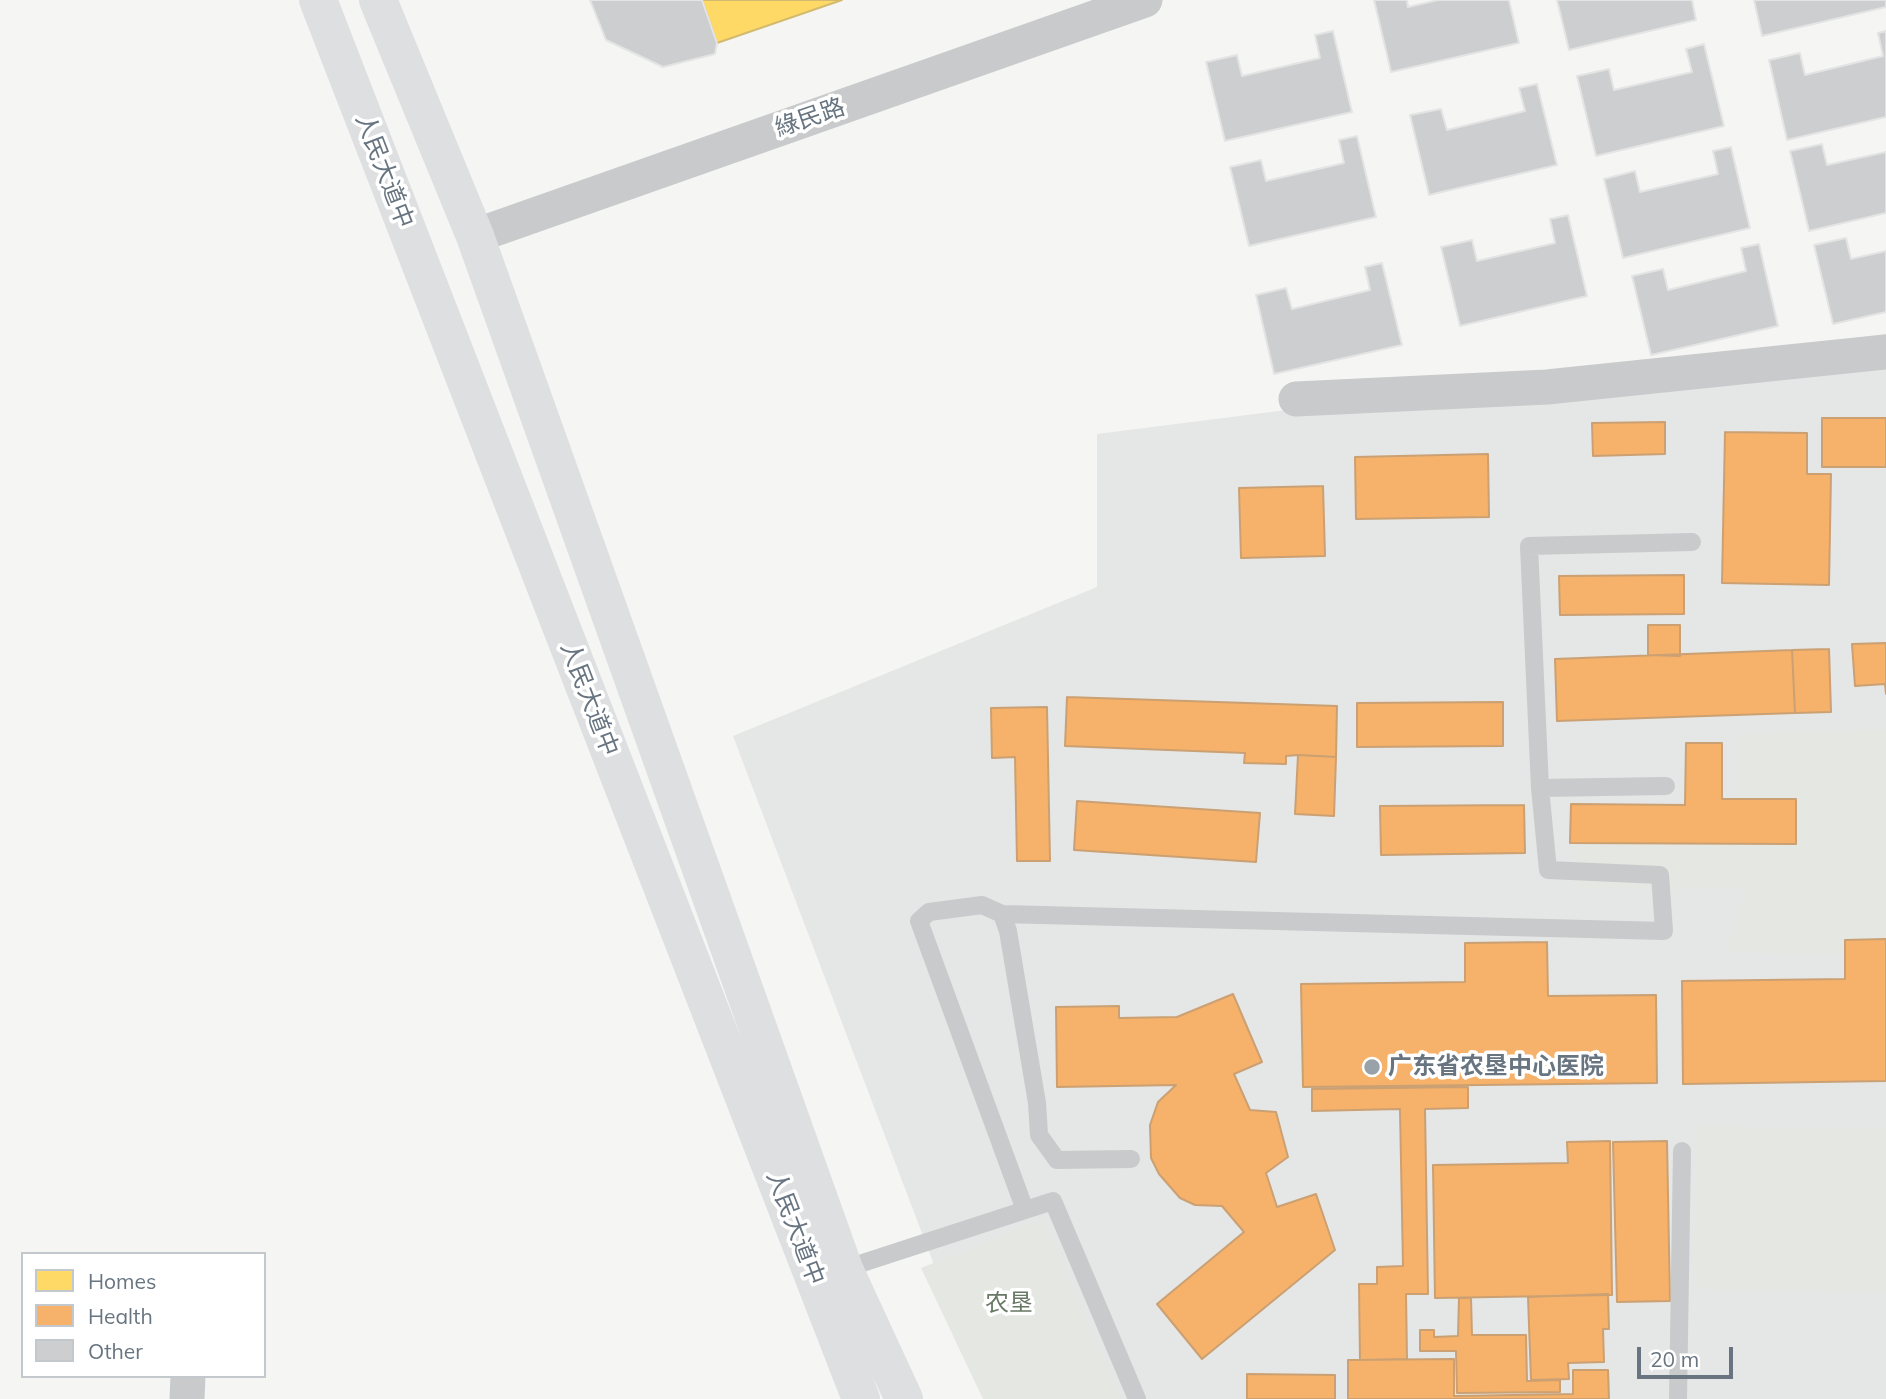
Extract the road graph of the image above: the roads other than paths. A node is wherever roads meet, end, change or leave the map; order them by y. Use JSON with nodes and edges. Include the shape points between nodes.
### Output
{"nodes":[{"id":1,"x":318,"y":0,"type":"edge"},
{"id":2,"x":378,"y":0,"type":"edge"},
{"id":3,"x":1145,"y":0,"type":"edge"},
{"id":4,"x":475,"y":236,"type":"junction"},
{"id":5,"x":1886,"y":352,"type":"edge"},
{"id":6,"x":1296,"y":399,"type":"dead end"},
{"id":7,"x":1692,"y":542,"type":"dead end"},
{"id":8,"x":1665,"y":786,"type":"dead end"},
{"id":9,"x":1540,"y":788,"type":"junction"},
{"id":10,"x":1002,"y":915,"type":"junction"},
{"id":11,"x":1682,"y":1151,"type":"dead end"},
{"id":12,"x":1131,"y":1158,"type":"dead end"},
{"id":13,"x":1025,"y":1210,"type":"junction"},
{"id":14,"x":844,"y":1269,"type":"junction"},
{"id":15,"x":188,"y":1378,"type":"edge"},
{"id":16,"x":187,"y":1399,"type":"edge"},
{"id":17,"x":861,"y":1399,"type":"edge"},
{"id":18,"x":904,"y":1399,"type":"edge"},
{"id":19,"x":1137,"y":1399,"type":"edge"},
{"id":20,"x":1678,"y":1399,"type":"edge"}],
"edges":[{"from":1,"to":17,"type":"main road","name":"人民大道中"},
{"from":2,"to":4,"type":"main road","name":"人民大道中"},
{"from":3,"to":4,"type":"street","name":"綠民路"},
{"from":4,"to":14,"type":"main road","name":"人民大道中"},
{"from":5,"to":6,"type":"street","via":[[1547,387]]},
{"from":7,"to":9,"type":"lane","via":[[1529,546]]},
{"from":8,"to":9,"type":"lane"},
{"from":9,"to":10,"type":"lane","via":[[1548,870],[1660,875],[1664,931]]},
{"from":10,"to":12,"type":"lane","via":[[1039,1135],[1057,1160]]},
{"from":10,"to":13,"type":"lane","via":[[982,905],[929,912],[919,921]]},
{"from":11,"to":20,"type":"lane"},
{"from":13,"to":14,"type":"lane"},
{"from":13,"to":19,"type":"lane","via":[[1053,1201]]},
{"from":14,"to":18,"type":"main road","name":"人民大道中"},
{"from":15,"to":16,"type":"street"}]}
